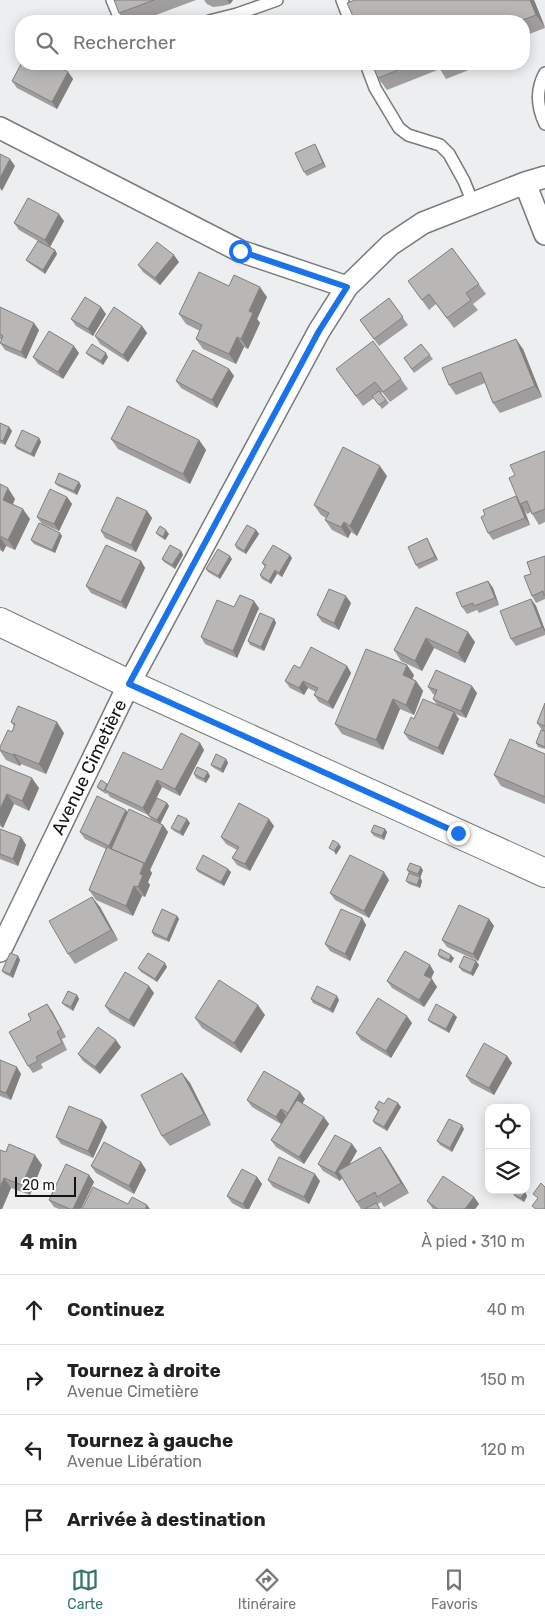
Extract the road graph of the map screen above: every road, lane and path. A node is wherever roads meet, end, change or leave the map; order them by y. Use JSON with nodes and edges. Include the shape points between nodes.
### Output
{"nodes":[{"id":1,"x":112,"y":0,"type":"edge"},
{"id":2,"x":277,"y":0,"type":"edge"},
{"id":3,"x":342,"y":0,"type":"edge"},
{"id":4,"x":118,"y":15,"type":"edge"},
{"id":5,"x":233,"y":15,"type":"edge"},
{"id":6,"x":348,"y":15,"type":"edge"},
{"id":7,"x":368,"y":70,"type":"edge"},
{"id":8,"x":545,"y":73,"type":"edge"},
{"id":9,"x":545,"y":124,"type":"edge"},
{"id":10,"x":0,"y":128,"type":"edge"},
{"id":11,"x":545,"y":177,"type":"edge"},
{"id":12,"x":525,"y":183,"type":"junction"},
{"id":13,"x":473,"y":203,"type":"junction"},
{"id":14,"x":545,"y":234,"type":"edge"},
{"id":15,"x":347,"y":287,"type":"junction"},
{"id":16,"x":0,"y":622,"type":"edge"},
{"id":17,"x":129,"y":684,"type":"junction"},
{"id":18,"x":545,"y":873,"type":"edge"},
{"id":19,"x":0,"y":951,"type":"edge"}],
"edges":[{"from":1,"to":4,"type":"lane"},
{"from":2,"to":5,"type":"lane"},
{"from":3,"to":6,"type":"lane"},
{"from":7,"to":13,"type":"lane","via":[[399,128],[408,135],[440,146],[449,154]]},
{"from":8,"to":9,"type":"lane","via":[[538,95]]},
{"from":10,"to":15,"type":"street","via":[[240,251]]},
{"from":11,"to":12,"type":"street","name":"Avenue Cimetière"},
{"from":12,"to":13,"type":"street","name":"Avenue Cimetière"},
{"from":12,"to":14,"type":"street"},
{"from":13,"to":15,"type":"street","name":"Avenue Cimetière","via":[[423,224],[390,245]]},
{"from":15,"to":17,"type":"street","name":"Avenue Cimetière","via":[[319,331]]},
{"from":16,"to":17,"type":"street"},
{"from":17,"to":18,"type":"street"},
{"from":17,"to":19,"type":"street","name":"Avenue Cimetière"}]}
